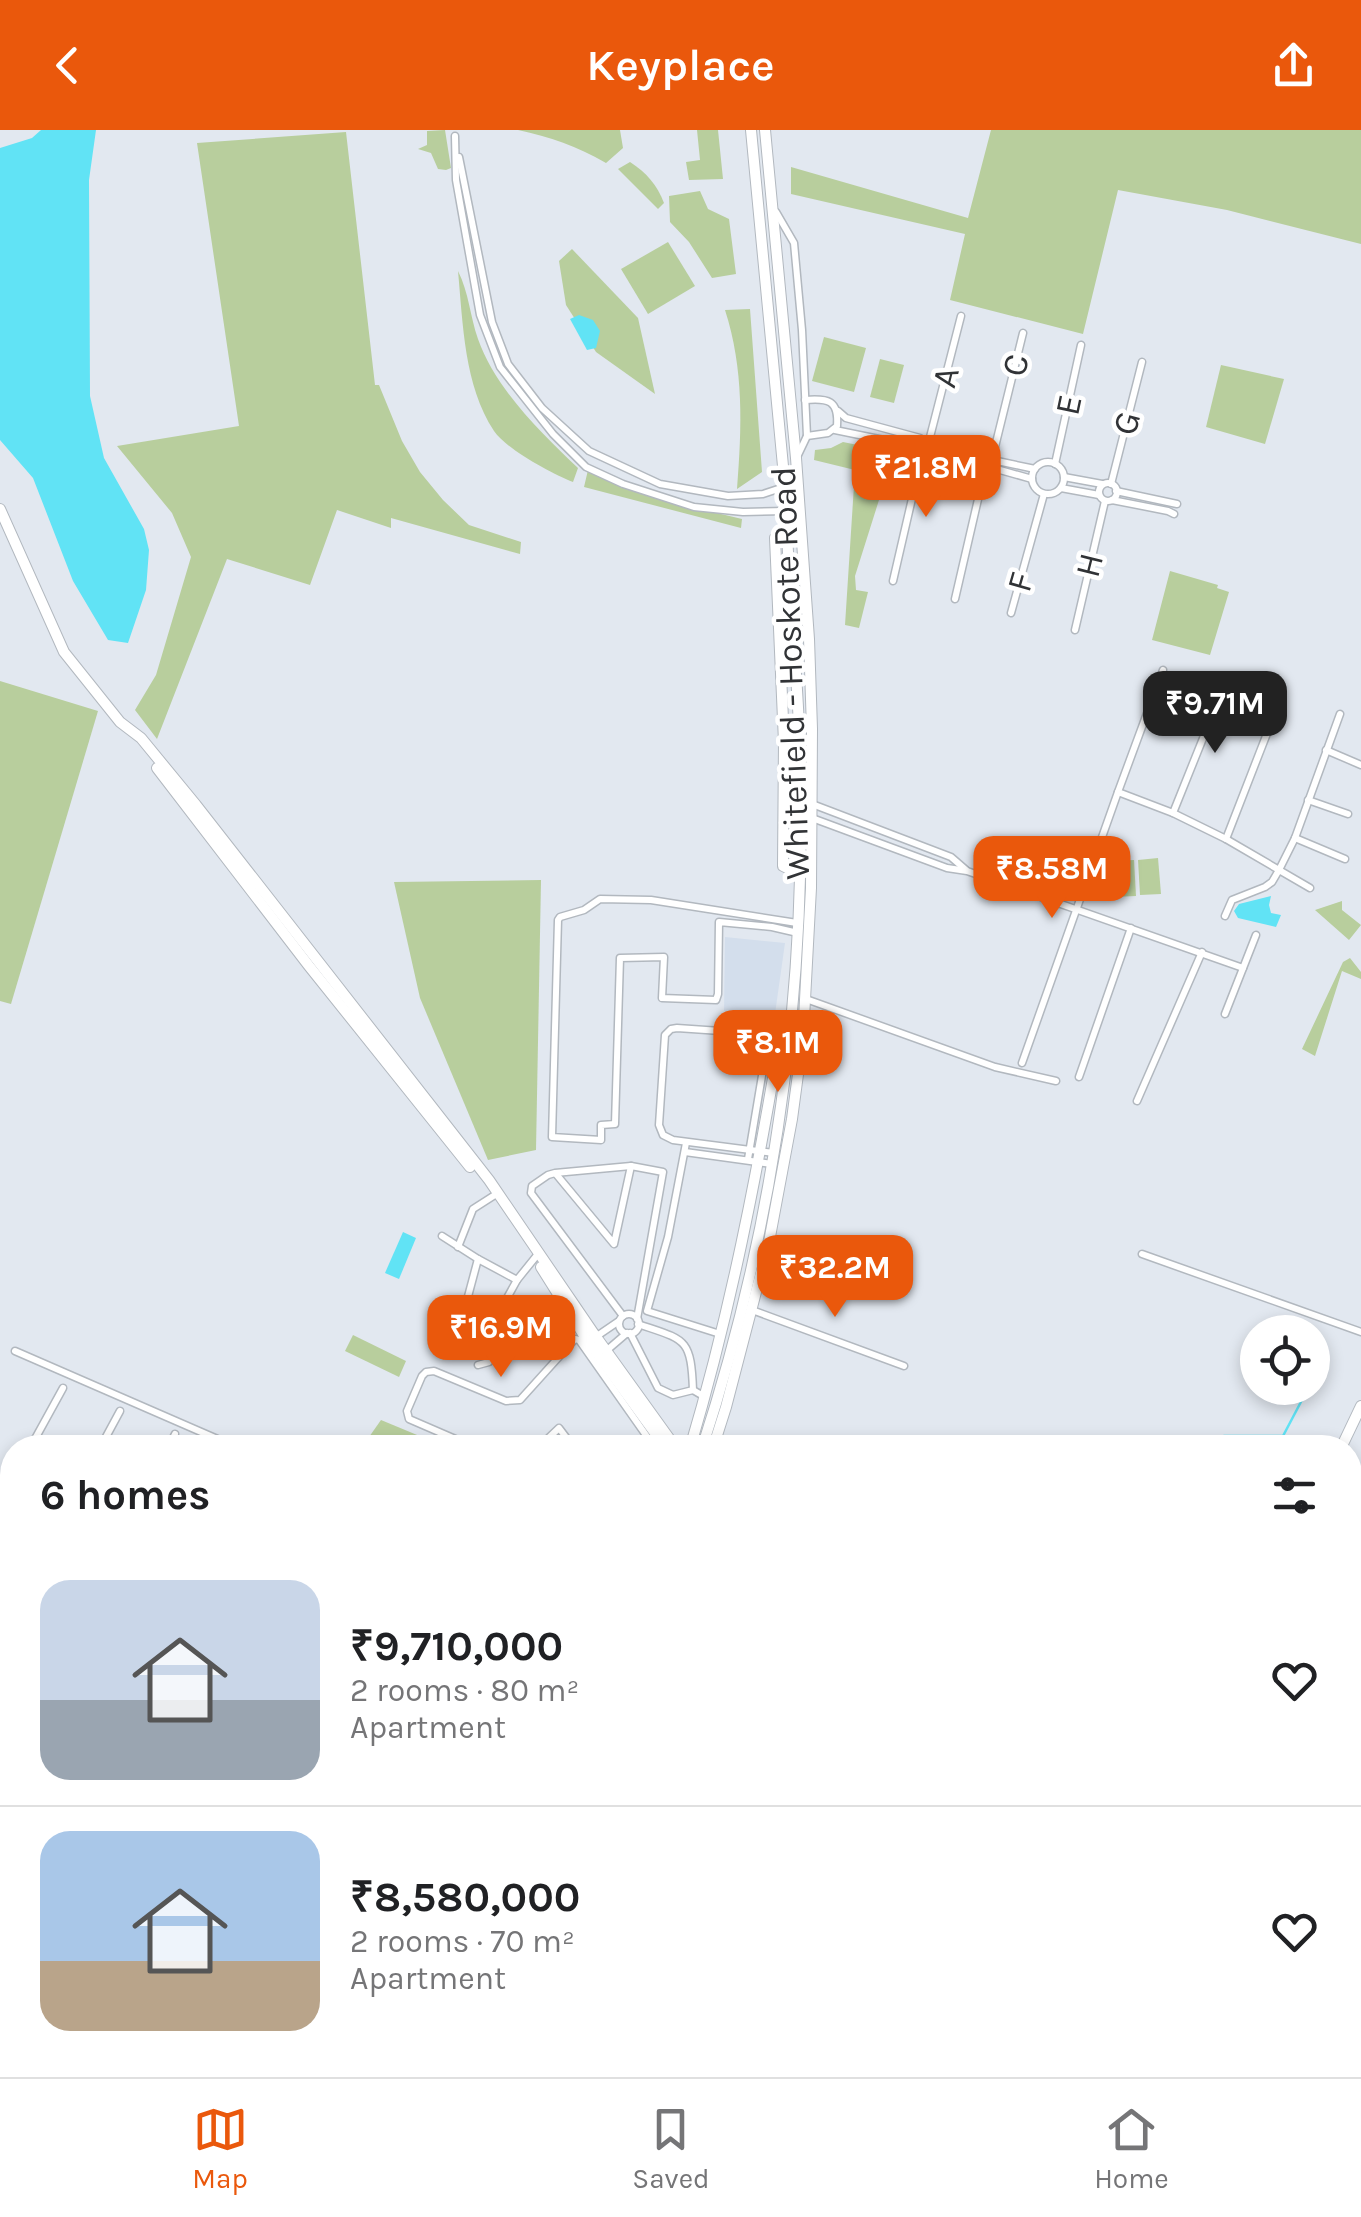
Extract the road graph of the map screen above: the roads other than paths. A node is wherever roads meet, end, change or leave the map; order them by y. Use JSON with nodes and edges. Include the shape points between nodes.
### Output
{"nodes":[{"id":1,"x":751,"y":130,"type":"edge"},
{"id":2,"x":764,"y":130,"type":"edge"},
{"id":3,"x":754,"y":174,"type":"junction"},
{"id":4,"x":770,"y":174,"type":"junction"},
{"id":5,"x":773,"y":207,"type":"junction"},
{"id":6,"x":961,"y":316,"type":"dead end"},
{"id":7,"x":1023,"y":333,"type":"dead end"},
{"id":8,"x":1081,"y":345,"type":"dead end"},
{"id":9,"x":1142,"y":362,"type":"dead end"},
{"id":10,"x":805,"y":400,"type":"junction"},
{"id":11,"x":837,"y":410,"type":"junction"},
{"id":12,"x":834,"y":430,"type":"junction"},
{"id":13,"x":806,"y":436,"type":"junction"},
{"id":14,"x":920,"y":438,"type":"junction"},
{"id":15,"x":931,"y":439,"type":"junction"},
{"id":16,"x":924,"y":450,"type":"junction"},
{"id":17,"x":796,"y":458,"type":"junction"},
{"id":18,"x":990,"y":464,"type":"junction"},
{"id":19,"x":1055,"y":464,"type":"junction"},
{"id":20,"x":1035,"y":469,"type":"junction"},
{"id":21,"x":1064,"y":477,"type":"junction"},
{"id":22,"x":1032,"y":479,"type":"junction"},
{"id":23,"x":1110,"y":486,"type":"junction"},
{"id":24,"x":785,"y":487,"type":"junction"},
{"id":25,"x":1061,"y":488,"type":"junction"},
{"id":26,"x":1044,"y":494,"type":"junction"},
{"id":27,"x":1106,"y":499,"type":"junction"},
{"id":28,"x":1176,"y":504,"type":"dead end"},
{"id":29,"x":0,"y":509,"type":"edge"},
{"id":30,"x":786,"y":511,"type":"junction"},
{"id":31,"x":1174,"y":514,"type":"dead end"},
{"id":32,"x":786,"y":533,"type":"junction"},
{"id":33,"x":894,"y":580,"type":"dead end"},
{"id":34,"x":955,"y":600,"type":"dead end"},
{"id":35,"x":1011,"y":613,"type":"dead end"},
{"id":36,"x":1074,"y":630,"type":"dead end"},
{"id":37,"x":1163,"y":670,"type":"dead end"},
{"id":38,"x":804,"y":686,"type":"junction"},
{"id":39,"x":1224,"y":686,"type":"dead end"},
{"id":40,"x":1280,"y":700,"type":"dead end"},
{"id":41,"x":1340,"y":714,"type":"dead end"},
{"id":42,"x":1326,"y":750,"type":"junction"},
{"id":43,"x":1361,"y":765,"type":"edge"},
{"id":44,"x":1118,"y":792,"type":"junction"},
{"id":45,"x":1308,"y":800,"type":"junction"},
{"id":46,"x":812,"y":804,"type":"junction"},
{"id":47,"x":1173,"y":813,"type":"junction"},
{"id":48,"x":1348,"y":814,"type":"dead end"},
{"id":49,"x":812,"y":818,"type":"junction"},
{"id":50,"x":1295,"y":838,"type":"junction"},
{"id":51,"x":1226,"y":839,"type":"junction"},
{"id":52,"x":1345,"y":859,"type":"dead end"},
{"id":53,"x":1279,"y":870,"type":"junction"},
{"id":54,"x":967,"y":871,"type":"junction"},
{"id":55,"x":801,"y":875,"type":"junction"},
{"id":56,"x":1310,"y":888,"type":"dead end"},
{"id":57,"x":1075,"y":910,"type":"junction"},
{"id":58,"x":1225,"y":916,"type":"dead end"},
{"id":59,"x":798,"y":928,"type":"junction"},
{"id":60,"x":1130,"y":928,"type":"junction"},
{"id":61,"x":1256,"y":935,"type":"dead end"},
{"id":62,"x":1202,"y":952,"type":"junction"},
{"id":63,"x":1243,"y":968,"type":"junction"},
{"id":64,"x":806,"y":999,"type":"junction"},
{"id":65,"x":1225,"y":1014,"type":"dead end"},
{"id":66,"x":780,"y":1034,"type":"junction"},
{"id":67,"x":1022,"y":1063,"type":"dead end"},
{"id":68,"x":1080,"y":1077,"type":"dead end"},
{"id":69,"x":1056,"y":1081,"type":"dead end"},
{"id":70,"x":1136,"y":1101,"type":"dead end"},
{"id":71,"x":685,"y":1148,"type":"junction"},
{"id":72,"x":754,"y":1155,"type":"junction"},
{"id":73,"x":773,"y":1158,"type":"junction"},
{"id":74,"x":631,"y":1166,"type":"junction"},
{"id":75,"x":555,"y":1173,"type":"junction"},
{"id":76,"x":495,"y":1194,"type":"junction"},
{"id":77,"x":442,"y":1236,"type":"dead end"},
{"id":78,"x":458,"y":1247,"type":"junction"},
{"id":79,"x":1142,"y":1254,"type":"dead end"},
{"id":80,"x":537,"y":1255,"type":"junction"},
{"id":81,"x":478,"y":1260,"type":"junction"},
{"id":82,"x":517,"y":1280,"type":"junction"},
{"id":83,"x":752,"y":1310,"type":"junction"},
{"id":84,"x":621,"y":1318,"type":"junction"},
{"id":85,"x":638,"y":1322,"type":"junction"},
{"id":86,"x":490,"y":1327,"type":"junction"},
{"id":87,"x":1361,"y":1332,"type":"edge"},
{"id":88,"x":628,"y":1333,"type":"junction"},
{"id":89,"x":722,"y":1334,"type":"junction"},
{"id":90,"x":586,"y":1336,"type":"junction"},
{"id":91,"x":15,"y":1351,"type":"dead end"},
{"id":92,"x":606,"y":1351,"type":"junction"},
{"id":93,"x":478,"y":1364,"type":"dead end"},
{"id":94,"x":904,"y":1366,"type":"dead end"},
{"id":95,"x":63,"y":1388,"type":"dead end"},
{"id":96,"x":693,"y":1390,"type":"junction"},
{"id":97,"x":705,"y":1397,"type":"junction"},
{"id":98,"x":1361,"y":1406,"type":"edge"},
{"id":99,"x":120,"y":1411,"type":"dead end"},
{"id":100,"x":37,"y":1435,"type":"edge"},
{"id":101,"x":107,"y":1435,"type":"edge"},
{"id":102,"x":208,"y":1435,"type":"edge"},
{"id":103,"x":445,"y":1435,"type":"edge"},
{"id":104,"x":648,"y":1435,"type":"edge"},
{"id":105,"x":657,"y":1435,"type":"edge"},
{"id":106,"x":667,"y":1435,"type":"edge"},
{"id":107,"x":694,"y":1435,"type":"edge"},
{"id":108,"x":706,"y":1435,"type":"edge"},
{"id":109,"x":717,"y":1435,"type":"edge"},
{"id":110,"x":1347,"y":1435,"type":"edge"}],
"edges":[{"from":1,"to":3,"type":"main road","name":"Whitefield - Hoskote Road"},
{"from":2,"to":4,"type":"main road","name":"Whitefield - Hoskote Road"},
{"from":3,"to":4,"type":"main road"},
{"from":3,"to":24,"type":"main road","name":"Whitefield - Hoskote Road"},
{"from":4,"to":5,"type":"main road","name":"Whitefield - Hoskote Road"},
{"from":5,"to":10,"type":"street","via":[[794,243]]},
{"from":5,"to":17,"type":"main road","name":"Whitefield - Hoskote Road"},
{"from":6,"to":15,"type":"street","name":"A"},
{"from":7,"to":18,"type":"street","name":"C"},
{"from":8,"to":19,"type":"street","name":"E"},
{"from":9,"to":23,"type":"street","name":"G"},
{"from":10,"to":11,"type":"street","via":[[828,400]]},
{"from":10,"to":13,"type":"street"},
{"from":11,"to":12,"type":"street"},
{"from":11,"to":14,"type":"street"},
{"from":12,"to":13,"type":"street"},
{"from":12,"to":16,"type":"street"},
{"from":13,"to":17,"type":"street"},
{"from":14,"to":15,"type":"street"},
{"from":14,"to":16,"type":"street"},
{"from":15,"to":16,"type":"street","name":"A","via":[[932,447]]},
{"from":15,"to":18,"type":"street","via":[[984,456]]},
{"from":16,"to":18,"type":"street"},
{"from":16,"to":33,"type":"street"},
{"from":17,"to":38,"type":"main road","name":"Whitefield - Hoskote Road"},
{"from":18,"to":20,"type":"street"},
{"from":18,"to":22,"type":"street"},
{"from":18,"to":34,"type":"street","name":"C"},
{"from":19,"to":20,"type":"street"},
{"from":19,"to":21,"type":"street"},
{"from":20,"to":22,"type":"street"},
{"from":21,"to":23,"type":"street"},
{"from":21,"to":25,"type":"street"},
{"from":22,"to":26,"type":"street"},
{"from":23,"to":27,"type":"street"},
{"from":23,"to":27,"type":"street","via":[[1099,490]]},
{"from":23,"to":28,"type":"street"},
{"from":24,"to":30,"type":"main road","name":"Whitefield - Hoskote Road"},
{"from":24,"to":30,"type":"street","via":[[728,496],[660,484],[588,451],[542,408],[508,364],[492,322],[456,136],[456,180],[480,315],[500,367],[552,434],[586,467],[623,484],[694,506]]},
{"from":25,"to":26,"type":"street"},
{"from":25,"to":27,"type":"street"},
{"from":26,"to":35,"type":"street","name":"F"},
{"from":27,"to":31,"type":"street"},
{"from":27,"to":36,"type":"street","name":"H"},
{"from":29,"to":76,"type":"main road","via":[[64,652]]},
{"from":30,"to":32,"type":"main road","name":"Whitefield - Hoskote Road"},
{"from":32,"to":38,"type":"main road","name":"Whitefield - Hoskote Road"},
{"from":32,"to":55,"type":"main road","via":[[775,538],[783,866]]},
{"from":37,"to":44,"type":"street"},
{"from":38,"to":46,"type":"main road","name":"Whitefield - Hoskote Road"},
{"from":38,"to":55,"type":"main road","name":"Whitefield - Hoskote Road"},
{"from":39,"to":47,"type":"street"},
{"from":40,"to":51,"type":"street"},
{"from":41,"to":42,"type":"street"},
{"from":42,"to":43,"type":"street"},
{"from":42,"to":45,"type":"street"},
{"from":44,"to":47,"type":"street"},
{"from":44,"to":57,"type":"street"},
{"from":45,"to":48,"type":"street"},
{"from":45,"to":50,"type":"street"},
{"from":46,"to":49,"type":"main road","name":"Whitefield - Hoskote Road"},
{"from":46,"to":54,"type":"street","via":[[951,857]]},
{"from":47,"to":51,"type":"street"},
{"from":49,"to":54,"type":"street"},
{"from":49,"to":64,"type":"main road","name":"Whitefield - Hoskote Road"},
{"from":50,"to":52,"type":"street"},
{"from":50,"to":53,"type":"street"},
{"from":51,"to":53,"type":"street"},
{"from":53,"to":56,"type":"street"},
{"from":53,"to":58,"type":"street","via":[[1265,887],[1232,900]]},
{"from":54,"to":57,"type":"street"},
{"from":55,"to":59,"type":"main road","name":"Whitefield - Hoskote Road"},
{"from":57,"to":60,"type":"street"},
{"from":57,"to":67,"type":"street"},
{"from":59,"to":59,"type":"street","via":[[651,900],[600,899],[560,916],[552,1137],[602,1140],[601,1125],[615,1124],[620,958],[664,958],[662,998],[716,1000],[718,922]]},
{"from":59,"to":66,"type":"main road","name":"Whitefield - Hoskote Road"},
{"from":60,"to":62,"type":"street"},
{"from":60,"to":68,"type":"street"},
{"from":61,"to":63,"type":"street"},
{"from":62,"to":63,"type":"street"},
{"from":62,"to":70,"type":"street"},
{"from":63,"to":65,"type":"street"},
{"from":64,"to":69,"type":"street","via":[[994,1067]]},
{"from":64,"to":83,"type":"main road","name":"Whitefield - Hoskote Road","via":[[792,1119]]},
{"from":66,"to":71,"type":"street","via":[[667,1032],[659,1125],[663,1136]]},
{"from":66,"to":72,"type":"main road"},
{"from":66,"to":73,"type":"main road","name":"Whitefield - Hoskote Road"},
{"from":71,"to":72,"type":"street"},
{"from":71,"to":89,"type":"street","via":[[647,1310]]},
{"from":72,"to":73,"type":"street"},
{"from":72,"to":89,"type":"main road"},
{"from":73,"to":108,"type":"main road","name":"Whitefield - Hoskote Road","via":[[741,1312]]},
{"from":74,"to":75,"type":"street"},
{"from":74,"to":75,"type":"street","via":[[614,1244]]},
{"from":74,"to":85,"type":"street","via":[[662,1172]]},
{"from":75,"to":84,"type":"street","via":[[531,1193]]},
{"from":76,"to":78,"type":"street","via":[[473,1209]]},
{"from":76,"to":80,"type":"main road"},
{"from":77,"to":78,"type":"street"},
{"from":78,"to":81,"type":"street"},
{"from":79,"to":87,"type":"street"},
{"from":80,"to":82,"type":"street"},
{"from":80,"to":90,"type":"main road"},
{"from":81,"to":82,"type":"street"},
{"from":81,"to":86,"type":"street","via":[[462,1319]]},
{"from":82,"to":86,"type":"street"},
{"from":83,"to":94,"type":"street"},
{"from":83,"to":109,"type":"main road","name":"Whitefield - Hoskote Road"},
{"from":84,"to":85,"type":"street","via":[[632,1315]]},
{"from":84,"to":88,"type":"street","via":[[620,1328]]},
{"from":84,"to":90,"type":"street"},
{"from":85,"to":88,"type":"street"},
{"from":85,"to":96,"type":"street","via":[[688,1348]]},
{"from":86,"to":93,"type":"street","via":[[484,1340],[491,1358]]},
{"from":88,"to":92,"type":"street"},
{"from":88,"to":96,"type":"street","via":[[658,1388],[673,1396]]},
{"from":89,"to":97,"type":"main road"},
{"from":90,"to":92,"type":"main road"},
{"from":90,"to":103,"type":"street","via":[[575,1339],[514,1402],[426,1372],[409,1420]]},
{"from":90,"to":104,"type":"street"},
{"from":90,"to":105,"type":"main road"},
{"from":91,"to":102,"type":"street"},
{"from":92,"to":106,"type":"main road"},
{"from":95,"to":100,"type":"street"},
{"from":96,"to":97,"type":"street"},
{"from":97,"to":107,"type":"main road"},
{"from":98,"to":110,"type":"main road"},
{"from":99,"to":101,"type":"street"}]}
